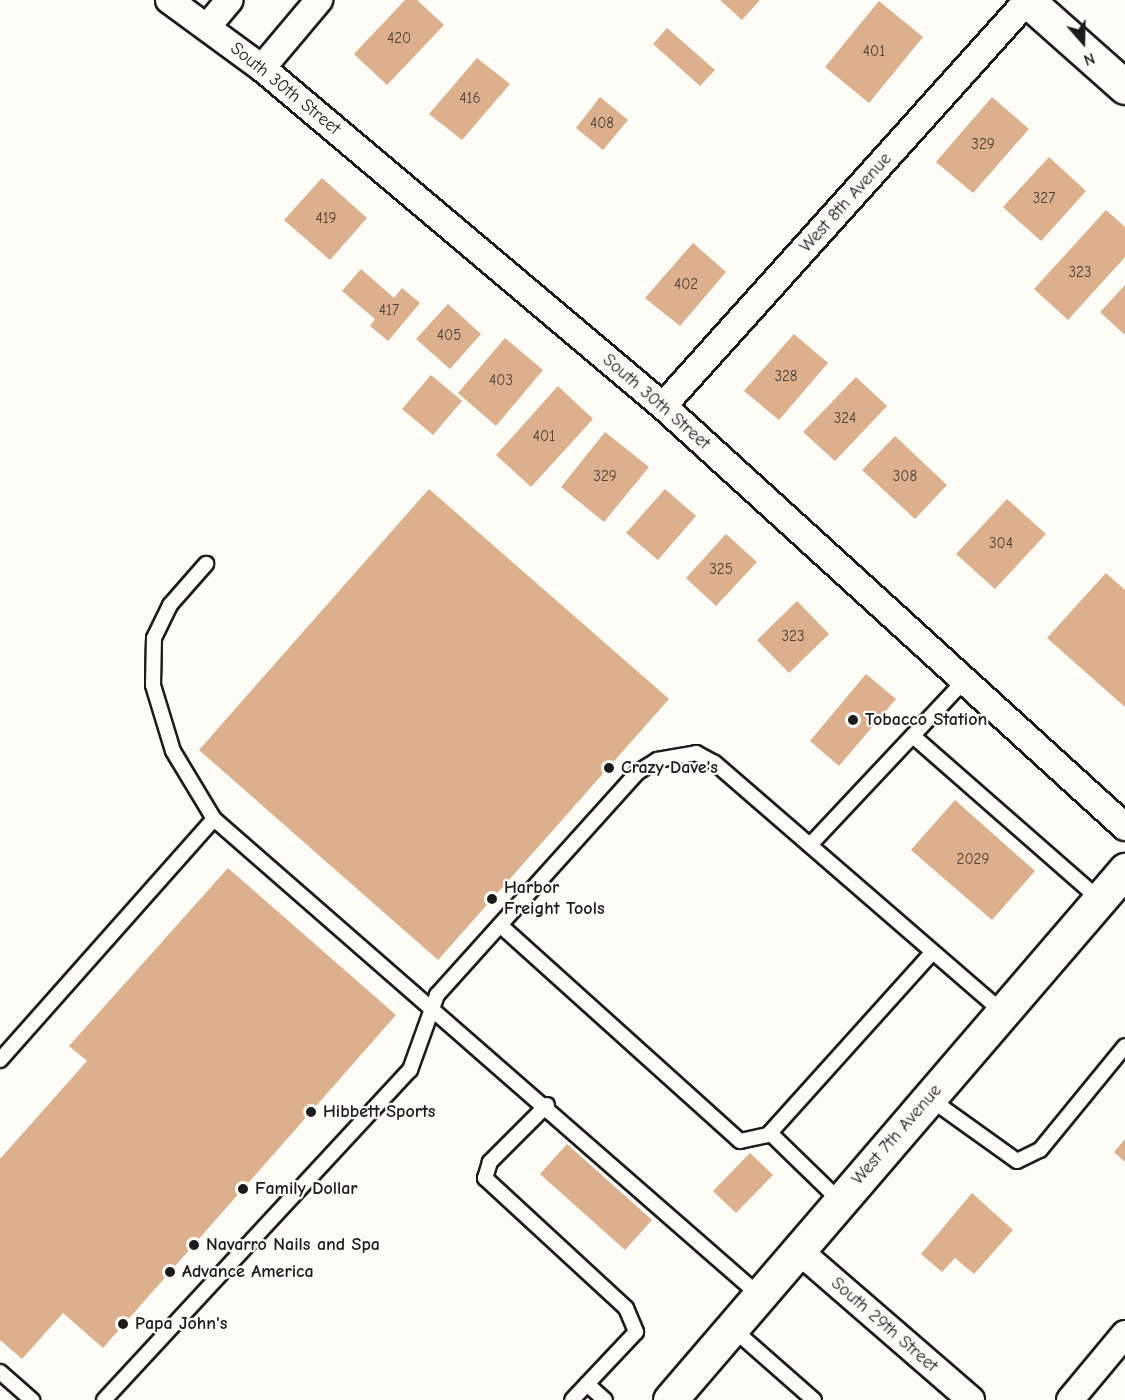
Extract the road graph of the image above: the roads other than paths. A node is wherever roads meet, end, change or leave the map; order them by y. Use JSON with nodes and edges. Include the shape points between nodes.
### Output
{"nodes":[{"id":1,"x":169,"y":0,"type":"edge"},
{"id":2,"x":230,"y":0,"type":"edge"},
{"id":3,"x":319,"y":0,"type":"edge"},
{"id":4,"x":1028,"y":0,"type":"edge"},
{"id":5,"x":207,"y":27,"type":"junction"},
{"id":6,"x":262,"y":68,"type":"junction"},
{"id":7,"x":1125,"y":87,"type":"edge"},
{"id":8,"x":663,"y":406,"type":"junction"},
{"id":9,"x":206,"y":564,"type":"dead end"},
{"id":10,"x":964,"y":681,"type":"junction"},
{"id":11,"x":913,"y":736,"type":"junction"},
{"id":12,"x":214,"y":819,"type":"junction"},
{"id":13,"x":1125,"y":827,"type":"edge"},
{"id":14,"x":810,"y":845,"type":"junction"},
{"id":15,"x":1125,"y":870,"type":"edge"},
{"id":16,"x":1100,"y":899,"type":"junction"},
{"id":17,"x":500,"y":925,"type":"junction"},
{"id":18,"x":933,"y":952,"type":"junction"},
{"id":19,"x":432,"y":1005,"type":"junction"},
{"id":20,"x":1002,"y":1012,"type":"junction"},
{"id":21,"x":1125,"y":1046,"type":"edge"},
{"id":22,"x":0,"y":1060,"type":"edge"},
{"id":23,"x":929,"y":1098,"type":"junction"},
{"id":24,"x":547,"y":1105,"type":"junction"},
{"id":25,"x":770,"y":1132,"type":"junction"},
{"id":26,"x":840,"y":1201,"type":"junction"},
{"id":27,"x":798,"y":1250,"type":"junction"},
{"id":28,"x":759,"y":1295,"type":"junction"},
{"id":29,"x":732,"y":1328,"type":"junction"},
{"id":30,"x":1125,"y":1334,"type":"edge"},
{"id":31,"x":0,"y":1372,"type":"edge"},
{"id":32,"x":587,"y":1384,"type":"junction"},
{"id":33,"x":32,"y":1400,"type":"edge"},
{"id":34,"x":104,"y":1400,"type":"edge"},
{"id":35,"x":572,"y":1400,"type":"edge"},
{"id":36,"x":605,"y":1400,"type":"edge"},
{"id":37,"x":670,"y":1400,"type":"edge"},
{"id":38,"x":814,"y":1400,"type":"edge"},
{"id":39,"x":971,"y":1400,"type":"edge"},
{"id":40,"x":1070,"y":1400,"type":"edge"}],
"edges":[{"from":1,"to":5,"type":"street","name":"South 30th Street"},
{"from":2,"to":5,"type":"street"},
{"from":3,"to":6,"type":"street"},
{"from":4,"to":7,"type":"main road"},
{"from":4,"to":8,"type":"street","name":"West 8th Avenue"},
{"from":5,"to":6,"type":"street","name":"South 30th Street"},
{"from":6,"to":8,"type":"street","name":"South 30th Street"},
{"from":8,"to":10,"type":"street","name":"South 30th Street"},
{"from":9,"to":12,"type":"lane","via":[[170,604],[154,638],[153,685],[173,751]]},
{"from":10,"to":11,"type":"lane"},
{"from":10,"to":13,"type":"street","name":"South 30th Street"},
{"from":11,"to":14,"type":"lane"},
{"from":11,"to":16,"type":"lane"},
{"from":12,"to":19,"type":"lane"},
{"from":12,"to":22,"type":"lane"},
{"from":14,"to":17,"type":"lane","via":[[715,764],[696,753],[676,754],[638,772]]},
{"from":14,"to":18,"type":"lane"},
{"from":15,"to":16,"type":"main road","name":"West 7th Avenue"},
{"from":16,"to":20,"type":"main road","name":"West 7th Avenue"},
{"from":17,"to":19,"type":"lane"},
{"from":17,"to":25,"type":"lane","via":[[729,1136],[759,1141]]},
{"from":18,"to":20,"type":"lane"},
{"from":18,"to":25,"type":"lane"},
{"from":19,"to":24,"type":"lane"},
{"from":19,"to":34,"type":"lane","via":[[410,1070]]},
{"from":20,"to":23,"type":"main road","name":"West 7th Avenue"},
{"from":21,"to":23,"type":"lane","via":[[1040,1150],[1017,1161]]},
{"from":23,"to":26,"type":"main road","name":"West 7th Avenue"},
{"from":24,"to":28,"type":"lane"},
{"from":24,"to":32,"type":"lane","via":[[490,1162],[485,1178],[634,1318],[636,1332]]},
{"from":25,"to":26,"type":"lane"},
{"from":26,"to":27,"type":"main road","name":"West 7th Avenue"},
{"from":27,"to":28,"type":"main road","name":"West 7th Avenue"},
{"from":27,"to":39,"type":"street","name":"South 29th Street"},
{"from":28,"to":29,"type":"main road","name":"West 7th Avenue"},
{"from":29,"to":37,"type":"main road","name":"West 7th Avenue"},
{"from":29,"to":38,"type":"lane"},
{"from":30,"to":40,"type":"street"},
{"from":31,"to":33,"type":"lane"},
{"from":32,"to":35,"type":"lane"},
{"from":32,"to":36,"type":"lane"}]}
